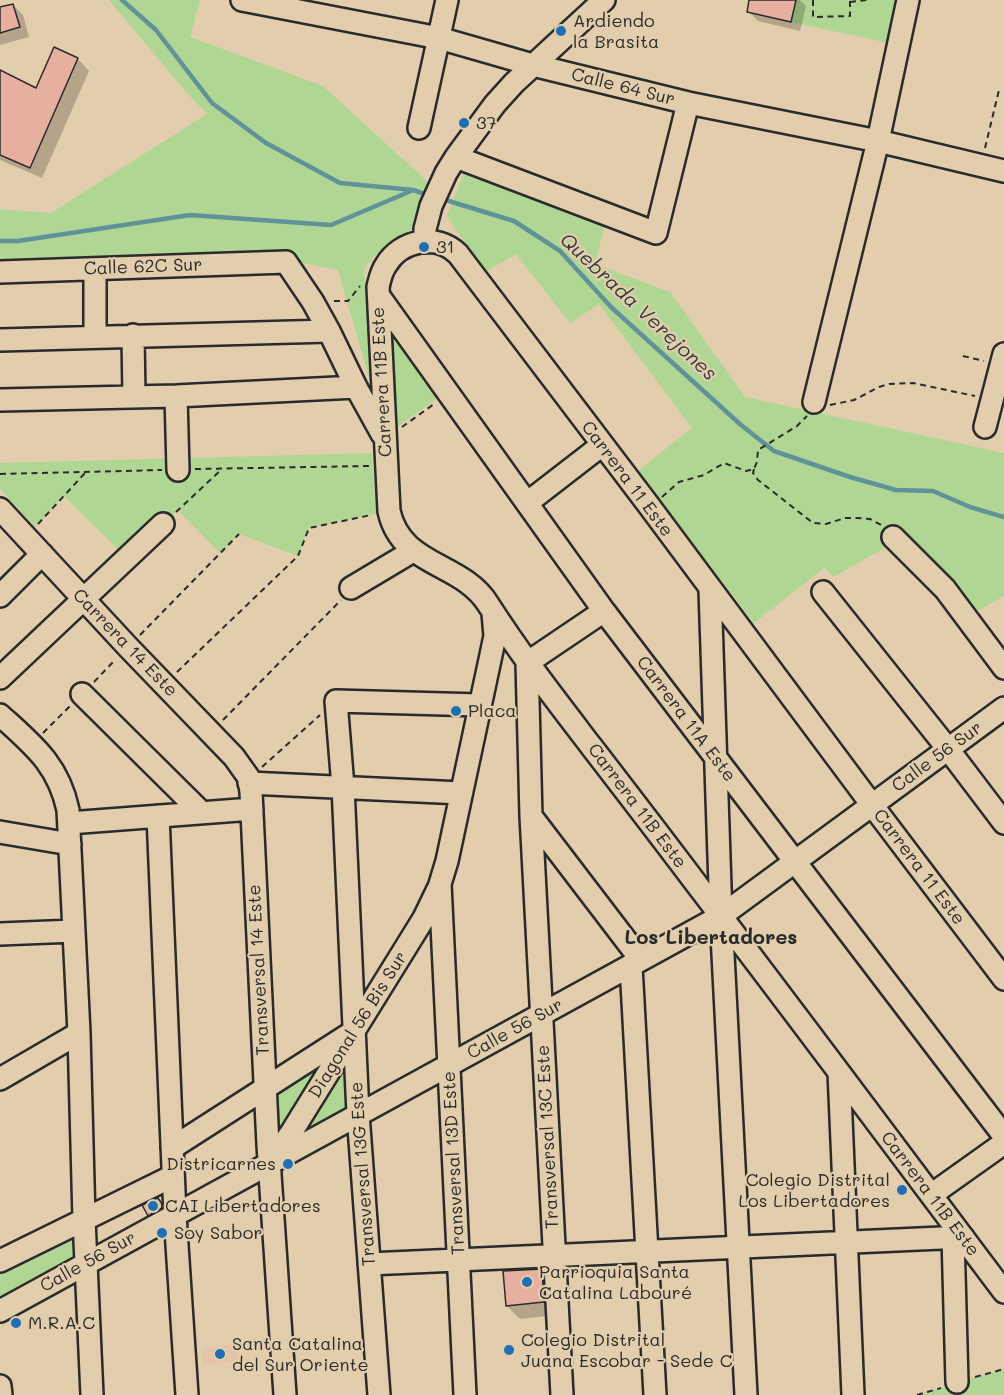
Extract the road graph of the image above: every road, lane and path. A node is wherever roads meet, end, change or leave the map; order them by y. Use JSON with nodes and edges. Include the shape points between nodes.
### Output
{"nodes":[{"id":1,"x":242,"y":0,"type":"edge"},
{"id":2,"x":447,"y":0,"type":"edge"},
{"id":3,"x":604,"y":0,"type":"edge"},
{"id":4,"x":813,"y":0,"type":"edge"},
{"id":5,"x":867,"y":0,"type":"edge"},
{"id":6,"x":908,"y":0,"type":"edge"},
{"id":7,"x":850,"y":1,"type":"edge"},
{"id":8,"x":439,"y":38,"type":"junction"},
{"id":9,"x":533,"y":65,"type":"junction"},
{"id":10,"x":999,"y":90,"type":"dead end"},
{"id":11,"x":688,"y":103,"type":"junction"},
{"id":12,"x":419,"y":128,"type":"dead end"},
{"id":13,"x":878,"y":141,"type":"junction"},
{"id":14,"x":451,"y":165,"type":"junction"},
{"id":15,"x":981,"y":166,"type":"junction"},
{"id":16,"x":1004,"y":171,"type":"edge"},
{"id":17,"x":425,"y":242,"type":"junction"},
{"id":18,"x":95,"y":269,"type":"junction"},
{"id":19,"x":0,"y":272,"type":"edge"},
{"id":20,"x":371,"y":288,"type":"junction"},
{"id":21,"x":313,"y":302,"type":"junction"},
{"id":22,"x":329,"y":331,"type":"junction"},
{"id":23,"x":133,"y":335,"type":"junction"},
{"id":24,"x":95,"y":337,"type":"junction"},
{"id":25,"x":0,"y":339,"type":"edge"},
{"id":26,"x":963,"y":356,"type":"dead end"},
{"id":27,"x":1003,"y":359,"type":"edge"},
{"id":28,"x":356,"y":387,"type":"junction"},
{"id":29,"x":448,"y":393,"type":"junction"},
{"id":30,"x":176,"y":396,"type":"junction"},
{"id":31,"x":134,"y":397,"type":"junction"},
{"id":32,"x":993,"y":399,"type":"junction"},
{"id":33,"x":0,"y":400,"type":"edge"},
{"id":34,"x":814,"y":402,"type":"junction"},
{"id":35,"x":985,"y":427,"type":"dead end"},
{"id":36,"x":386,"y":440,"type":"junction"},
{"id":37,"x":602,"y":445,"type":"junction"},
{"id":38,"x":222,"y":469,"type":"dead end"},
{"id":39,"x":754,"y":469,"type":"junction"},
{"id":40,"x":178,"y":470,"type":"dead end"},
{"id":41,"x":86,"y":472,"type":"dead end"},
{"id":42,"x":647,"y":503,"type":"junction"},
{"id":43,"x":527,"y":504,"type":"junction"},
{"id":44,"x":0,"y":509,"type":"edge"},
{"id":45,"x":389,"y":511,"type":"junction"},
{"id":46,"x":163,"y":524,"type":"joint"},
{"id":47,"x":26,"y":537,"type":"junction"},
{"id":48,"x":893,"y":537,"type":"joint"},
{"id":49,"x":413,"y":551,"type":"junction"},
{"id":50,"x":42,"y":554,"type":"junction"},
{"id":51,"x":351,"y":588,"type":"joint"},
{"id":52,"x":710,"y":590,"type":"junction"},
{"id":53,"x":823,"y":592,"type":"dead end"},
{"id":54,"x":0,"y":596,"type":"edge"},
{"id":55,"x":83,"y":599,"type":"junction"},
{"id":56,"x":603,"y":610,"type":"junction"},
{"id":57,"x":493,"y":612,"type":"junction"},
{"id":58,"x":527,"y":663,"type":"junction"},
{"id":59,"x":1004,"y":668,"type":"edge"},
{"id":60,"x":0,"y":678,"type":"edge"},
{"id":61,"x":164,"y":684,"type":"junction"},
{"id":62,"x":82,"y":694,"type":"dead end"},
{"id":63,"x":336,"y":701,"type":"junction"},
{"id":64,"x":480,"y":705,"type":"junction"},
{"id":65,"x":1004,"y":708,"type":"edge"},
{"id":66,"x":0,"y":715,"type":"edge"},
{"id":67,"x":211,"y":733,"type":"junction"},
{"id":68,"x":948,"y":749,"type":"junction"},
{"id":69,"x":716,"y":758,"type":"junction"},
{"id":70,"x":249,"y":781,"type":"junction"},
{"id":71,"x":343,"y":788,"type":"junction"},
{"id":72,"x":461,"y":793,"type":"junction"},
{"id":73,"x":872,"y":805,"type":"junction"},
{"id":74,"x":252,"y":808,"type":"junction"},
{"id":75,"x":201,"y":812,"type":"junction"},
{"id":76,"x":158,"y":816,"type":"junction"},
{"id":77,"x":531,"y":816,"type":"junction"},
{"id":78,"x":69,"y":823,"type":"junction"},
{"id":79,"x":1004,"y":823,"type":"edge"},
{"id":80,"x":0,"y":832,"type":"edge"},
{"id":81,"x":70,"y":844,"type":"junction"},
{"id":82,"x":795,"y":861,"type":"junction"},
{"id":83,"x":441,"y":884,"type":"junction"},
{"id":84,"x":721,"y":916,"type":"junction"},
{"id":85,"x":74,"y":931,"type":"junction"},
{"id":86,"x":0,"y":934,"type":"edge"},
{"id":87,"x":688,"y":934,"type":"junction"},
{"id":88,"x":723,"y":958,"type":"junction"},
{"id":89,"x":636,"y":963,"type":"junction"},
{"id":90,"x":1004,"y":979,"type":"edge"},
{"id":91,"x":541,"y":1015,"type":"junction"},
{"id":92,"x":354,"y":1031,"type":"junction"},
{"id":93,"x":79,"y":1033,"type":"junction"},
{"id":94,"x":449,"y":1065,"type":"junction"},
{"id":95,"x":838,"y":1072,"type":"junction"},
{"id":96,"x":0,"y":1080,"type":"edge"},
{"id":97,"x":265,"y":1089,"type":"junction"},
{"id":98,"x":358,"y":1114,"type":"junction"},
{"id":99,"x":1004,"y":1136,"type":"edge"},
{"id":100,"x":1004,"y":1143,"type":"edge"},
{"id":101,"x":172,"y":1148,"type":"junction"},
{"id":102,"x":269,"y":1162,"type":"junction"},
{"id":103,"x":173,"y":1176,"type":"junction"},
{"id":104,"x":932,"y":1195,"type":"junction"},
{"id":105,"x":175,"y":1215,"type":"junction"},
{"id":106,"x":84,"y":1219,"type":"junction"},
{"id":107,"x":958,"y":1237,"type":"junction"},
{"id":108,"x":846,"y":1242,"type":"junction"},
{"id":109,"x":739,"y":1247,"type":"junction"},
{"id":110,"x":647,"y":1252,"type":"junction"},
{"id":111,"x":555,"y":1256,"type":"junction"},
{"id":112,"x":458,"y":1260,"type":"junction"},
{"id":113,"x":0,"y":1261,"type":"edge"},
{"id":114,"x":85,"y":1264,"type":"junction"},
{"id":115,"x":369,"y":1264,"type":"junction"},
{"id":116,"x":1004,"y":1292,"type":"edge"},
{"id":117,"x":0,"y":1311,"type":"edge"},
{"id":118,"x":957,"y":1382,"type":"dead end"},
{"id":119,"x":0,"y":1386,"type":"edge"},
{"id":120,"x":1,"y":1395,"type":"edge"},
{"id":121,"x":92,"y":1395,"type":"edge"},
{"id":122,"x":187,"y":1395,"type":"edge"},
{"id":123,"x":285,"y":1395,"type":"edge"},
{"id":124,"x":379,"y":1395,"type":"edge"},
{"id":125,"x":465,"y":1395,"type":"edge"},
{"id":126,"x":562,"y":1395,"type":"edge"},
{"id":127,"x":655,"y":1395,"type":"edge"},
{"id":128,"x":746,"y":1395,"type":"edge"},
{"id":129,"x":853,"y":1395,"type":"edge"}],
"edges":[{"from":1,"to":8,"type":"street","name":"Calle 64 Sur"},
{"from":2,"to":8,"type":"street"},
{"from":3,"to":9,"type":"street"},
{"from":4,"to":7,"type":"path","via":[[813,17],[850,16]]},
{"from":5,"to":7,"type":"path"},
{"from":6,"to":13,"type":"street"},
{"from":8,"to":9,"type":"street","name":"Calle 64 Sur"},
{"from":8,"to":12,"type":"street"},
{"from":9,"to":11,"type":"street","name":"Calle 64 Sur"},
{"from":9,"to":14,"type":"street","via":[[495,104]]},
{"from":10,"to":15,"type":"path"},
{"from":11,"to":13,"type":"street","name":"Calle 64 Sur"},
{"from":11,"to":14,"type":"street","via":[[656,233]]},
{"from":13,"to":15,"type":"street","name":"Calle 64 Sur"},
{"from":13,"to":34,"type":"street"},
{"from":14,"to":17,"type":"street","via":[[431,206]]},
{"from":15,"to":16,"type":"street","name":"Calle 64 Sur"},
{"from":17,"to":20,"type":"street","via":[[405,247],[392,257],[382,271],[378,287]]},
{"from":17,"to":37,"type":"street","name":"Carrera 11 Este","via":[[446,244],[458,254]]},
{"from":18,"to":19,"type":"street","name":"Calle 62C Sur"},
{"from":18,"to":21,"type":"street","name":"Calle 62C Sur","via":[[286,262]]},
{"from":18,"to":24,"type":"street"},
{"from":20,"to":21,"type":"path","via":[[348,301]]},
{"from":20,"to":29,"type":"street","name":"Carrera 11A Este"},
{"from":20,"to":36,"type":"street","name":"Carrera 11B Este"},
{"from":21,"to":22,"type":"street"},
{"from":22,"to":23,"type":"street"},
{"from":22,"to":28,"type":"street"},
{"from":23,"to":24,"type":"street"},
{"from":23,"to":31,"type":"street"},
{"from":24,"to":25,"type":"street"},
{"from":26,"to":27,"type":"path"},
{"from":27,"to":32,"type":"street"},
{"from":28,"to":30,"type":"street"},
{"from":28,"to":36,"type":"street"},
{"from":29,"to":36,"type":"path"},
{"from":29,"to":43,"type":"street","name":"Carrera 11A Este"},
{"from":30,"to":31,"type":"street"},
{"from":30,"to":40,"type":"street"},
{"from":31,"to":33,"type":"street"},
{"from":32,"to":34,"type":"path","via":[[903,383],[879,387],[854,400],[832,405]]},
{"from":32,"to":35,"type":"street"},
{"from":34,"to":39,"type":"path","via":[[804,420],[758,450]]},
{"from":36,"to":45,"type":"street","name":"Carrera 11B Este"},
{"from":37,"to":42,"type":"street","name":"Carrera 11 Este"},
{"from":37,"to":43,"type":"street"},
{"from":38,"to":46,"type":"path"},
{"from":39,"to":42,"type":"path","via":[[746,471],[724,463],[704,475],[679,482]]},
{"from":39,"to":48,"type":"path","via":[[759,481],[813,523],[870,519]]},
{"from":41,"to":47,"type":"path"},
{"from":42,"to":52,"type":"street","name":"Carrera 11 Este"},
{"from":43,"to":56,"type":"street","name":"Carrera 11A Este"},
{"from":44,"to":47,"type":"street","name":"Carrera 14 Este"},
{"from":45,"to":49,"type":"street","name":"Carrera 11B Este","via":[[395,530]]},
{"from":45,"to":61,"type":"path","via":[[309,528],[298,556]]},
{"from":46,"to":55,"type":"street"},
{"from":47,"to":50,"type":"street","name":"Carrera 14 Este"},
{"from":48,"to":59,"type":"street","via":[[945,589]]},
{"from":49,"to":51,"type":"street"},
{"from":49,"to":57,"type":"street","name":"Carrera 11B Este","via":[[471,585]]},
{"from":50,"to":54,"type":"street"},
{"from":50,"to":55,"type":"street","name":"Carrera 14 Este"},
{"from":51,"to":67,"type":"path"},
{"from":52,"to":69,"type":"street"},
{"from":52,"to":73,"type":"street","name":"Carrera 11 Este"},
{"from":53,"to":68,"type":"street"},
{"from":55,"to":60,"type":"street"},
{"from":55,"to":61,"type":"street","name":"Carrera 14 Este"},
{"from":56,"to":58,"type":"street"},
{"from":56,"to":69,"type":"street","name":"Carrera 11A Este"},
{"from":57,"to":58,"type":"street","name":"Carrera 11B Este"},
{"from":57,"to":64,"type":"street","name":"Transversal 13D Este","via":[[495,636]]},
{"from":58,"to":77,"type":"street","name":"Transversal 13C Este"},
{"from":58,"to":84,"type":"street","name":"Carrera 11B Este"},
{"from":61,"to":67,"type":"street","name":"Carrera 14 Este"},
{"from":62,"to":75,"type":"street"},
{"from":63,"to":64,"type":"street"},
{"from":63,"to":70,"type":"path"},
{"from":63,"to":71,"type":"street","name":"Transversal 13G Este"},
{"from":64,"to":72,"type":"street","name":"Transversal 13D Este"},
{"from":65,"to":68,"type":"street","name":"Calle 56 Sur"},
{"from":66,"to":78,"type":"street","via":[[49,763],[61,786]]},
{"from":67,"to":70,"type":"street","name":"Carrera 14 Este","via":[[234,757]]},
{"from":68,"to":73,"type":"street","name":"Calle 56 Sur"},
{"from":68,"to":79,"type":"street"},
{"from":69,"to":82,"type":"street","name":"Carrera 11A Este"},
{"from":69,"to":84,"type":"street"},
{"from":70,"to":71,"type":"street"},
{"from":70,"to":74,"type":"street","name":"Transversal 14 Este"},
{"from":71,"to":72,"type":"street"},
{"from":71,"to":92,"type":"street","name":"Transversal 13G Este"},
{"from":72,"to":83,"type":"street","name":"Transversal 13D Este"},
{"from":73,"to":82,"type":"street","name":"Calle 56 Sur"},
{"from":73,"to":90,"type":"street","name":"Carrera 11 Este"},
{"from":74,"to":75,"type":"street"},
{"from":74,"to":97,"type":"street","name":"Transversal 14 Este"},
{"from":75,"to":76,"type":"street"},
{"from":76,"to":78,"type":"street"},
{"from":76,"to":101,"type":"street"},
{"from":77,"to":89,"type":"street"},
{"from":77,"to":91,"type":"street","name":"Transversal 13C Este"},
{"from":78,"to":81,"type":"street"},
{"from":80,"to":81,"type":"street"},
{"from":81,"to":85,"type":"street"},
{"from":82,"to":84,"type":"street","name":"Calle 56 Sur"},
{"from":82,"to":99,"type":"street","name":"Carrera 11A Este"},
{"from":83,"to":92,"type":"street","name":"Diagonal 56 Bis Sur"},
{"from":83,"to":94,"type":"street","name":"Transversal 13D Este"},
{"from":84,"to":87,"type":"street","name":"Calle 56 Sur"},
{"from":84,"to":88,"type":"street"},
{"from":84,"to":95,"type":"street","name":"Carrera 11B Este"},
{"from":85,"to":86,"type":"street"},
{"from":85,"to":93,"type":"street"},
{"from":87,"to":88,"type":"street"},
{"from":87,"to":89,"type":"street","name":"Calle 56 Sur"},
{"from":88,"to":109,"type":"street"},
{"from":89,"to":91,"type":"street","name":"Calle 56 Sur"},
{"from":89,"to":110,"type":"street"},
{"from":91,"to":94,"type":"street","name":"Calle 56 Sur"},
{"from":91,"to":111,"type":"street","name":"Transversal 13C Este"},
{"from":92,"to":97,"type":"street"},
{"from":92,"to":98,"type":"street","name":"Transversal 13G Este"},
{"from":92,"to":102,"type":"street","name":"Diagonal 56 Bis Sur"},
{"from":93,"to":96,"type":"street"},
{"from":93,"to":106,"type":"street"},
{"from":94,"to":98,"type":"street","name":"Calle 56 Sur"},
{"from":94,"to":112,"type":"street","name":"Transversal 13D Este"},
{"from":95,"to":104,"type":"street","name":"Carrera 11B Este"},
{"from":95,"to":108,"type":"street"},
{"from":97,"to":101,"type":"street"},
{"from":97,"to":102,"type":"street","name":"Transversal 14 Este"},
{"from":98,"to":102,"type":"street","name":"Calle 56 Sur"},
{"from":98,"to":115,"type":"street","name":"Transversal 13G Este"},
{"from":100,"to":104,"type":"street"},
{"from":101,"to":103,"type":"street"},
{"from":102,"to":105,"type":"street","name":"Calle 56 Sur"},
{"from":102,"to":123,"type":"street","name":"Transversal 14 Este"},
{"from":103,"to":105,"type":"street"},
{"from":103,"to":106,"type":"street"},
{"from":104,"to":107,"type":"street","name":"Carrera 11B Este"},
{"from":105,"to":114,"type":"street","name":"Calle 56 Sur"},
{"from":105,"to":122,"type":"street"},
{"from":106,"to":113,"type":"street"},
{"from":106,"to":114,"type":"street"},
{"from":107,"to":108,"type":"street"},
{"from":107,"to":116,"type":"street","name":"Carrera 11B Este"},
{"from":107,"to":118,"type":"street"},
{"from":108,"to":109,"type":"street"},
{"from":108,"to":129,"type":"street"},
{"from":109,"to":110,"type":"street"},
{"from":109,"to":128,"type":"street"},
{"from":110,"to":111,"type":"street"},
{"from":110,"to":127,"type":"street"},
{"from":111,"to":112,"type":"street"},
{"from":111,"to":126,"type":"street","name":"Transversal 13C Este"},
{"from":112,"to":115,"type":"street"},
{"from":112,"to":125,"type":"street","name":"Transversal 13D Este"},
{"from":114,"to":117,"type":"street","name":"Calle 56 Sur"},
{"from":114,"to":121,"type":"street"},
{"from":115,"to":124,"type":"street","name":"Transversal 13G Este"},
{"from":119,"to":120,"type":"street"}]}
